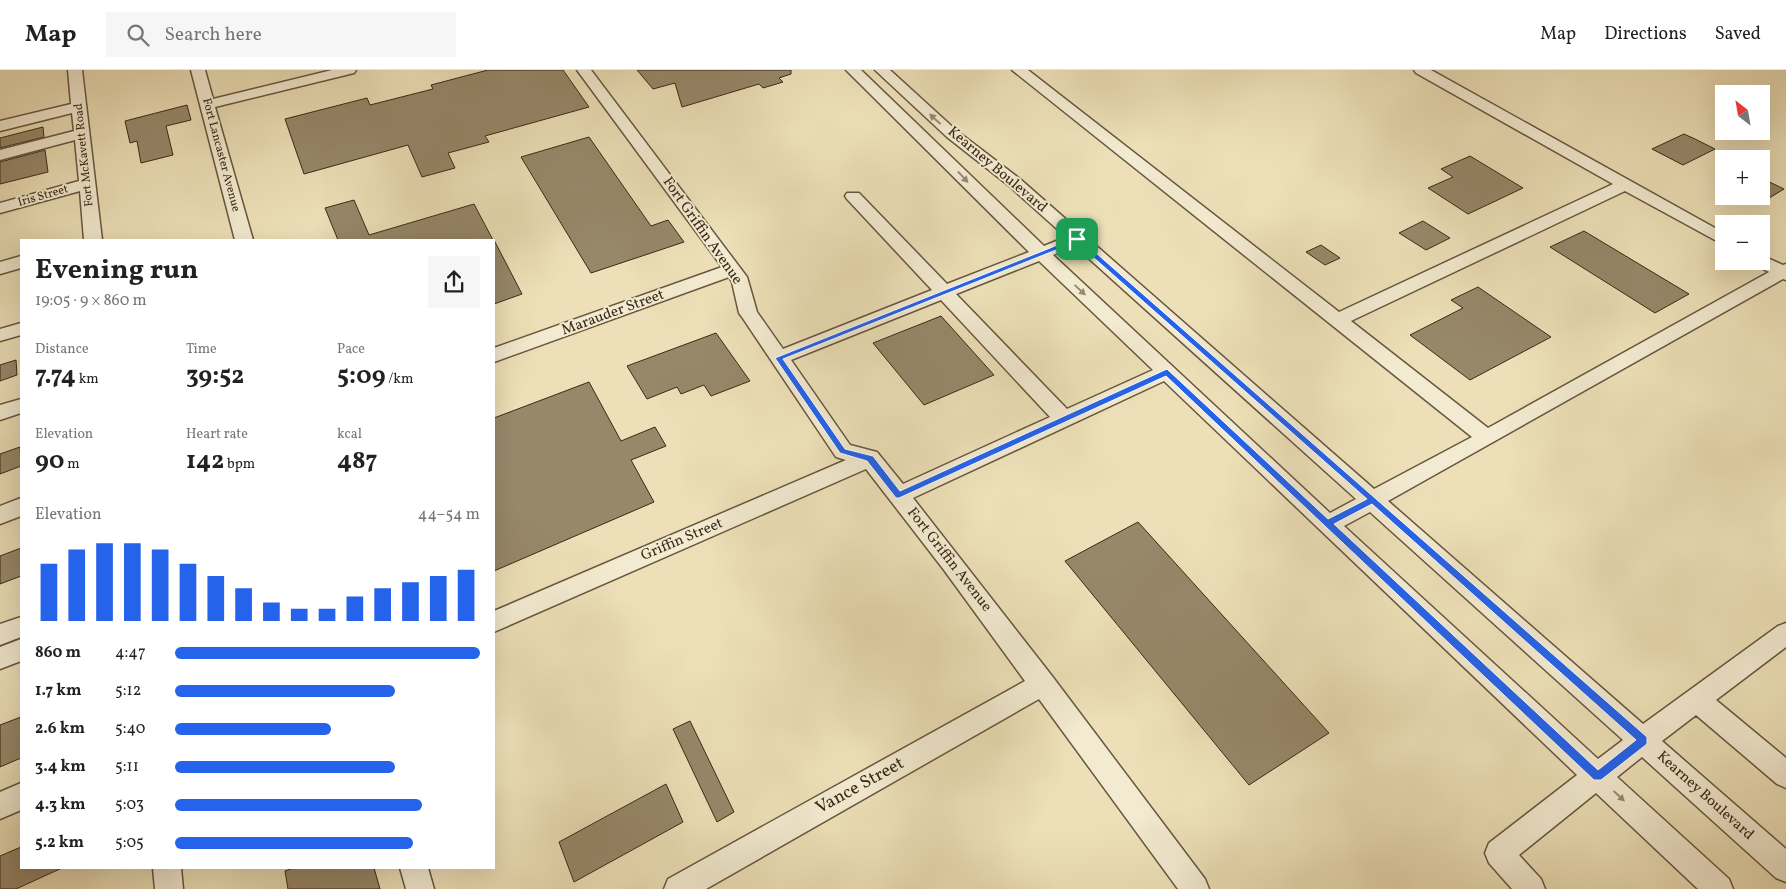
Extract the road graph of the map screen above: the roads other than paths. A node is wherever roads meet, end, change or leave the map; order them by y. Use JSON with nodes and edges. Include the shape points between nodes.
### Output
{"nodes":[{"id":1,"x":75,"y":70,"type":"edge"},
{"id":2,"x":198,"y":70,"type":"edge"},
{"id":3,"x":349,"y":70,"type":"edge"},
{"id":4,"x":584,"y":70,"type":"edge"},
{"id":5,"x":853,"y":70,"type":"edge"},
{"id":6,"x":882,"y":70,"type":"edge"},
{"id":7,"x":1019,"y":70,"type":"edge"},
{"id":8,"x":1421,"y":70,"type":"edge"},
{"id":9,"x":207,"y":104,"type":"junction"},
{"id":10,"x":78,"y":107,"type":"junction"},
{"id":11,"x":0,"y":126,"type":"edge"},
{"id":12,"x":81,"y":134,"type":"junction"},
{"id":13,"x":0,"y":155,"type":"edge"},
{"id":14,"x":86,"y":184,"type":"junction"},
{"id":15,"x":1625,"y":185,"type":"junction"},
{"id":16,"x":853,"y":196,"type":"dead end"},
{"id":17,"x":0,"y":208,"type":"edge"},
{"id":18,"x":1715,"y":235,"type":"edge"},
{"id":19,"x":93,"y":239,"type":"edge"},
{"id":20,"x":244,"y":239,"type":"edge"},
{"id":21,"x":1077,"y":239,"type":"junction"},
{"id":22,"x":1042,"y":253,"type":"junction"},
{"id":23,"x":20,"y":262,"type":"edge"},
{"id":24,"x":1770,"y":265,"type":"edge"},
{"id":25,"x":0,"y":268,"type":"edge"},
{"id":26,"x":732,"y":270,"type":"junction"},
{"id":27,"x":1785,"y":272,"type":"edge"},
{"id":28,"x":944,"y":292,"type":"junction"},
{"id":29,"x":1337,"y":320,"type":"junction"},
{"id":30,"x":20,"y":329,"type":"edge"},
{"id":31,"x":0,"y":335,"type":"edge"},
{"id":32,"x":495,"y":355,"type":"edge"},
{"id":33,"x":778,"y":358,"type":"junction"},
{"id":34,"x":1167,"y":372,"type":"junction"},
{"id":35,"x":20,"y":406,"type":"edge"},
{"id":36,"x":0,"y":413,"type":"edge"},
{"id":37,"x":1065,"y":420,"type":"junction"},
{"id":38,"x":1487,"y":438,"type":"junction"},
{"id":39,"x":870,"y":458,"type":"junction"},
{"id":40,"x":899,"y":495,"type":"junction"},
{"id":41,"x":1373,"y":499,"type":"junction"},
{"id":42,"x":20,"y":507,"type":"edge"},
{"id":43,"x":0,"y":515,"type":"edge"},
{"id":44,"x":1328,"y":524,"type":"junction"},
{"id":45,"x":495,"y":622,"type":"edge"},
{"id":46,"x":20,"y":627,"type":"edge"},
{"id":47,"x":1786,"y":633,"type":"edge"},
{"id":48,"x":0,"y":635,"type":"edge"},
{"id":49,"x":20,"y":650,"type":"edge"},
{"id":50,"x":0,"y":658,"type":"edge"},
{"id":51,"x":1042,"y":684,"type":"junction"},
{"id":52,"x":1698,"y":700,"type":"junction"},
{"id":53,"x":1643,"y":740,"type":"junction"},
{"id":54,"x":1786,"y":775,"type":"edge"},
{"id":55,"x":1597,"y":776,"type":"junction"},
{"id":56,"x":20,"y":796,"type":"edge"},
{"id":57,"x":0,"y":806,"type":"edge"},
{"id":58,"x":1786,"y":868,"type":"edge"},
{"id":59,"x":414,"y":869,"type":"edge"},
{"id":60,"x":420,"y":889,"type":"edge"},
{"id":61,"x":678,"y":889,"type":"edge"},
{"id":62,"x":1194,"y":889,"type":"edge"},
{"id":63,"x":1531,"y":889,"type":"edge"},
{"id":64,"x":1719,"y":889,"type":"edge"}],
"edges":[{"from":1,"to":10,"type":"street","name":"Fort McKavett Road"},
{"from":2,"to":9,"type":"street","name":"Fort Lancaster Avenue"},
{"from":3,"to":9,"type":"street"},
{"from":4,"to":26,"type":"street","name":"Fort Griffin Avenue"},
{"from":5,"to":22,"type":"street","name":"Kearney Boulevard","one_way":true},
{"from":21,"to":6,"type":"street","name":"Kearney Boulevard","one_way":true,"via":[[1014,182],[952,134]]},
{"from":7,"to":29,"type":"street"},
{"from":8,"to":15,"type":"street"},
{"from":9,"to":20,"type":"street","name":"Fort Lancaster Avenue"},
{"from":10,"to":11,"type":"street"},
{"from":10,"to":12,"type":"street","name":"Fort McKavett Road"},
{"from":12,"to":13,"type":"street"},
{"from":12,"to":14,"type":"street","name":"Fort McKavett Road"},
{"from":14,"to":17,"type":"street","name":"Iris Street"},
{"from":14,"to":19,"type":"street","name":"Fort McKavett Road"},
{"from":15,"to":18,"type":"street"},
{"from":15,"to":29,"type":"street"},
{"from":16,"to":28,"type":"street"},
{"from":21,"to":22,"type":"street"},
{"from":21,"to":41,"type":"street","name":"Kearney Boulevard"},
{"from":22,"to":28,"type":"street"},
{"from":22,"to":34,"type":"street","name":"Kearney Boulevard","one_way":true},
{"from":23,"to":25,"type":"street"},
{"from":24,"to":27,"type":"street"},
{"from":26,"to":32,"type":"street","name":"Marauder Street"},
{"from":26,"to":33,"type":"street","name":"Fort Griffin Avenue","via":[[741,281],[748,313]]},
{"from":27,"to":38,"type":"street"},
{"from":28,"to":33,"type":"street"},
{"from":28,"to":37,"type":"street"},
{"from":29,"to":38,"type":"street"},
{"from":30,"to":31,"type":"street"},
{"from":33,"to":39,"type":"street","name":"Fort Griffin Avenue","via":[[843,451]]},
{"from":34,"to":37,"type":"street"},
{"from":34,"to":44,"type":"street","name":"Kearney Boulevard"},
{"from":35,"to":36,"type":"street"},
{"from":37,"to":40,"type":"street"},
{"from":38,"to":41,"type":"street"},
{"from":39,"to":40,"type":"street","name":"Fort Griffin Avenue"},
{"from":39,"to":45,"type":"street","name":"Griffin Street"},
{"from":40,"to":51,"type":"street","name":"Fort Griffin Avenue"},
{"from":41,"to":44,"type":"street"},
{"from":41,"to":53,"type":"street","name":"Kearney Boulevard"},
{"from":42,"to":43,"type":"street"},
{"from":44,"to":55,"type":"street","name":"Kearney Boulevard"},
{"from":46,"to":48,"type":"street"},
{"from":47,"to":52,"type":"street"},
{"from":49,"to":50,"type":"street"},
{"from":51,"to":61,"type":"street","name":"Vance Street"},
{"from":51,"to":62,"type":"street","name":"Fort Griffin Avenue"},
{"from":52,"to":53,"type":"street"},
{"from":52,"to":54,"type":"street"},
{"from":53,"to":55,"type":"street"},
{"from":53,"to":58,"type":"street","name":"Kearney Boulevard"},
{"from":55,"to":63,"type":"street","via":[[1499,853]]},
{"from":55,"to":64,"type":"street","name":"Kearney Boulevard","one_way":true},
{"from":56,"to":57,"type":"street"},
{"from":59,"to":60,"type":"street"}]}
